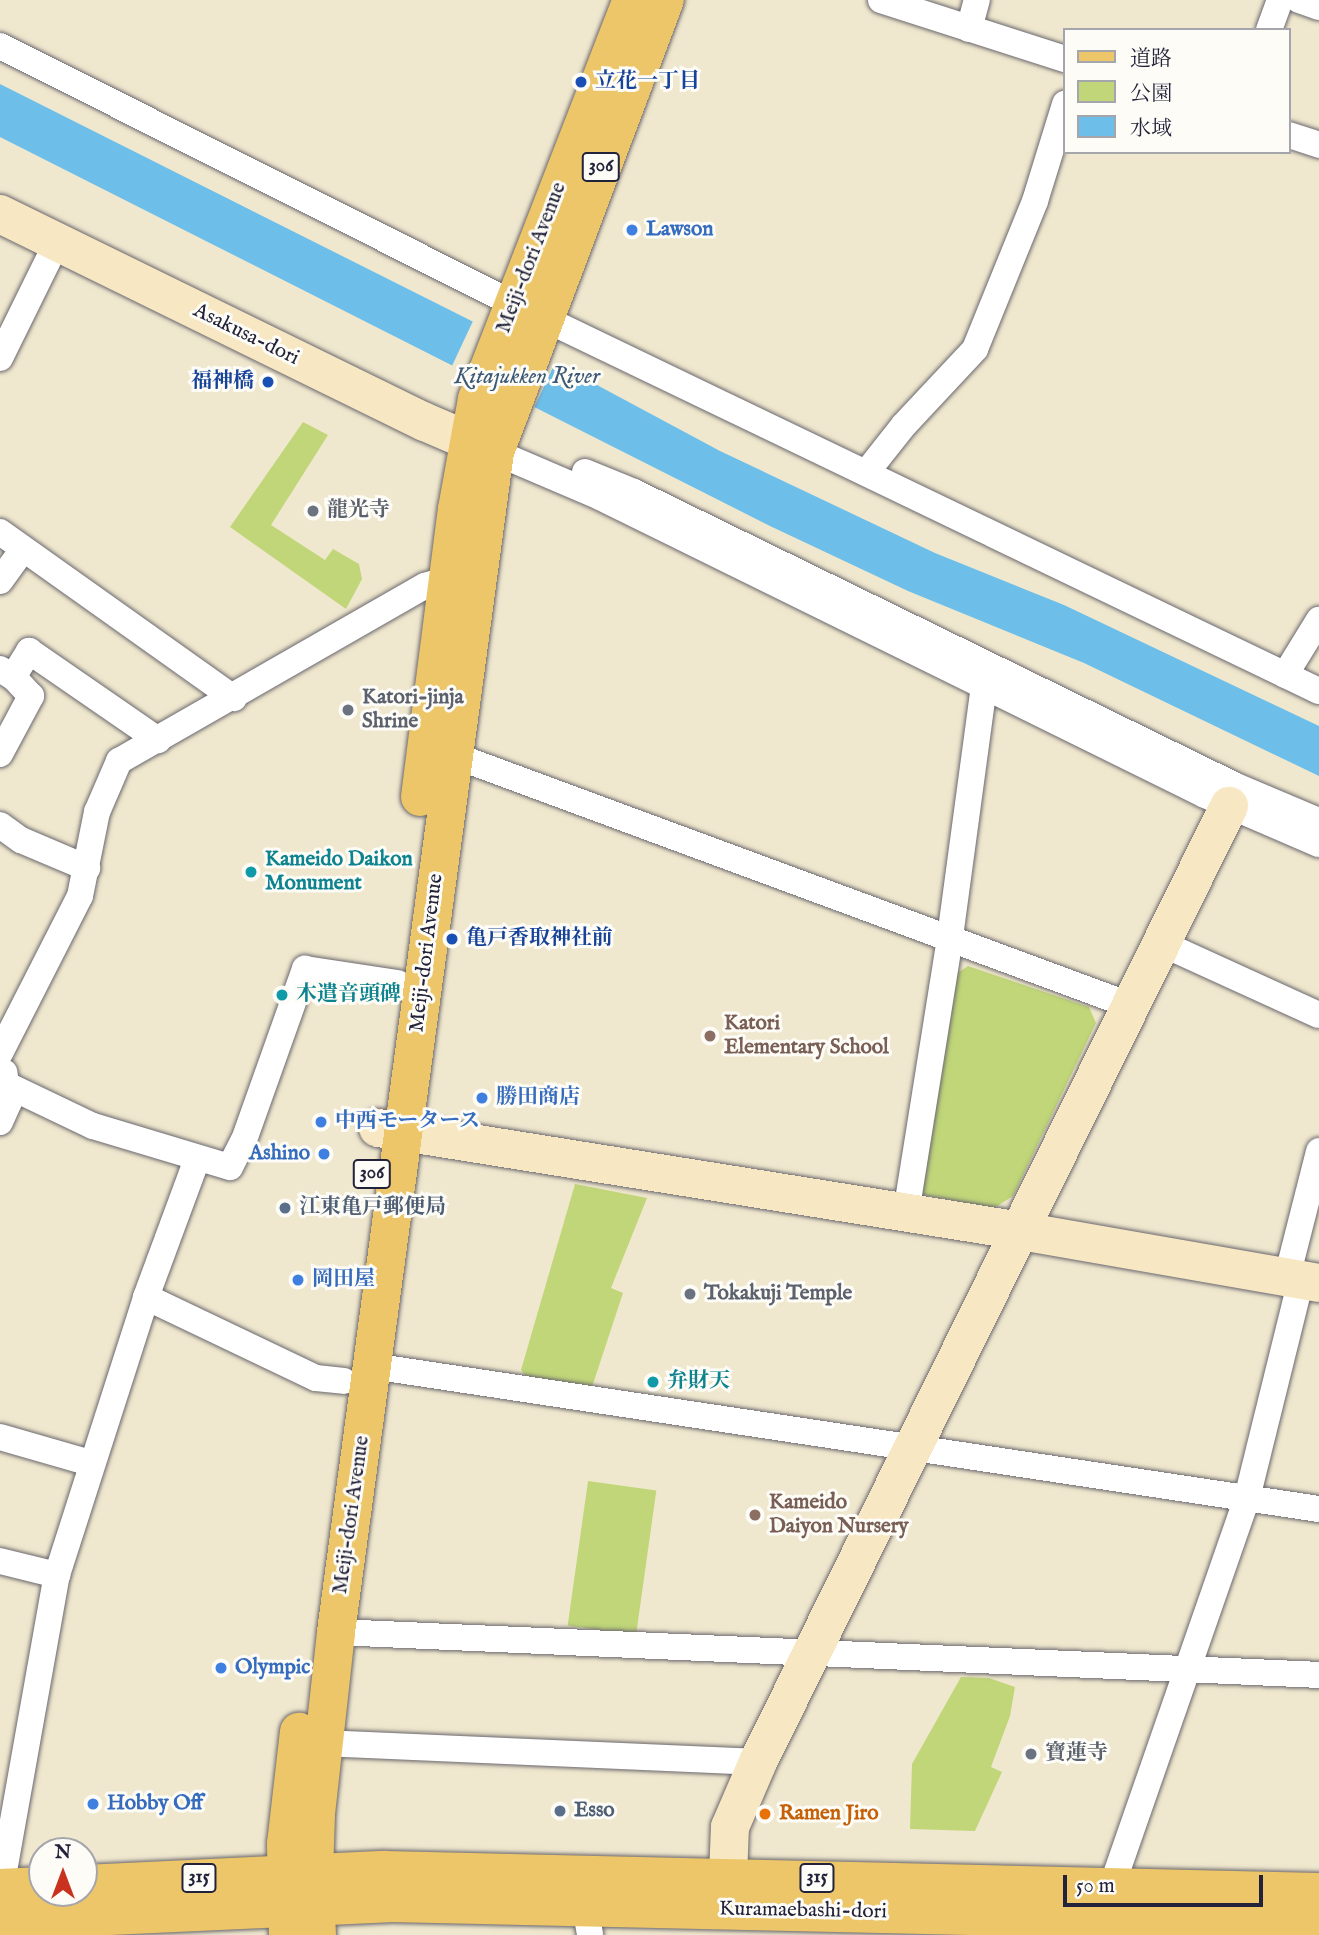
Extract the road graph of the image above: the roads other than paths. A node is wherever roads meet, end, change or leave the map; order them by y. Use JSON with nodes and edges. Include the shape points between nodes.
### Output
{"nodes":[{"id":1,"x":632,"y":0,"type":"edge"},
{"id":2,"x":665,"y":0,"type":"edge"},
{"id":3,"x":881,"y":0,"type":"edge"},
{"id":4,"x":977,"y":0,"type":"edge"},
{"id":5,"x":1280,"y":0,"type":"edge"},
{"id":6,"x":1299,"y":0,"type":"edge"},
{"id":7,"x":1319,"y":7,"type":"edge"},
{"id":8,"x":1270,"y":28,"type":"edge"},
{"id":9,"x":969,"y":29,"type":"junction"},
{"id":10,"x":0,"y":46,"type":"edge"},
{"id":11,"x":1064,"y":59,"type":"edge"},
{"id":12,"x":1064,"y":107,"type":"edge"},
{"id":13,"x":1291,"y":136,"type":"edge"},
{"id":14,"x":1319,"y":145,"type":"edge"},
{"id":15,"x":0,"y":214,"type":"edge"},
{"id":16,"x":57,"y":242,"type":"junction"},
{"id":17,"x":526,"y":318,"type":"junction"},
{"id":18,"x":0,"y":358,"type":"edge"},
{"id":19,"x":489,"y":428,"type":"junction"},
{"id":20,"x":866,"y":473,"type":"junction"},
{"id":21,"x":0,"y":532,"type":"edge"},
{"id":22,"x":23,"y":549,"type":"junction"},
{"id":23,"x":447,"y":579,"type":"junction"},
{"id":24,"x":0,"y":581,"type":"edge"},
{"id":25,"x":1319,"y":620,"type":"edge"},
{"id":26,"x":6,"y":673,"type":"edge"},
{"id":27,"x":1285,"y":675,"type":"junction"},
{"id":28,"x":984,"y":686,"type":"junction"},
{"id":29,"x":1319,"y":691,"type":"edge"},
{"id":30,"x":234,"y":698,"type":"junction"},
{"id":31,"x":158,"y":740,"type":"junction"},
{"id":32,"x":0,"y":754,"type":"edge"},
{"id":33,"x":453,"y":755,"type":"junction"},
{"id":34,"x":1229,"y":806,"type":"junction"},
{"id":35,"x":1319,"y":821,"type":"edge"},
{"id":36,"x":0,"y":825,"type":"edge"},
{"id":37,"x":1319,"y":844,"type":"edge"},
{"id":38,"x":87,"y":868,"type":"junction"},
{"id":39,"x":950,"y":937,"type":"junction"},
{"id":40,"x":1163,"y":944,"type":"junction"},
{"id":41,"x":398,"y":983,"type":"junction"},
{"id":42,"x":1132,"y":1006,"type":"junction"},
{"id":43,"x":1319,"y":1015,"type":"edge"},
{"id":44,"x":0,"y":1053,"type":"edge"},
{"id":45,"x":7,"y":1085,"type":"junction"},
{"id":46,"x":0,"y":1122,"type":"edge"},
{"id":47,"x":391,"y":1130,"type":"junction"},
{"id":48,"x":1319,"y":1151,"type":"edge"},
{"id":49,"x":198,"y":1159,"type":"junction"},
{"id":50,"x":906,"y":1213,"type":"junction"},
{"id":51,"x":1021,"y":1231,"type":"junction"},
{"id":52,"x":1303,"y":1280,"type":"edge"},
{"id":53,"x":146,"y":1297,"type":"junction"},
{"id":54,"x":358,"y":1373,"type":"junction"},
{"id":55,"x":0,"y":1437,"type":"edge"},
{"id":56,"x":914,"y":1448,"type":"junction"},
{"id":57,"x":90,"y":1463,"type":"junction"},
{"id":58,"x":1247,"y":1498,"type":"junction"},
{"id":59,"x":1319,"y":1509,"type":"edge"},
{"id":60,"x":0,"y":1561,"type":"edge"},
{"id":61,"x":57,"y":1575,"type":"junction"},
{"id":62,"x":336,"y":1632,"type":"junction"},
{"id":63,"x":814,"y":1652,"type":"junction"},
{"id":64,"x":1186,"y":1669,"type":"junction"},
{"id":65,"x":1319,"y":1675,"type":"edge"},
{"id":66,"x":323,"y":1743,"type":"junction"},
{"id":67,"x":758,"y":1762,"type":"junction"},
{"id":68,"x":28,"y":1890,"type":"edge"},
{"id":69,"x":0,"y":1899,"type":"edge"},
{"id":70,"x":301,"y":1905,"type":"edge"},
{"id":71,"x":727,"y":1907,"type":"edge"},
{"id":72,"x":93,"y":1911,"type":"edge"},
{"id":73,"x":1104,"y":1913,"type":"edge"},
{"id":74,"x":1312,"y":1919,"type":"edge"},
{"id":75,"x":587,"y":1920,"type":"edge"}],
"edges":[{"from":1,"to":17,"type":"main road","name":"Meiji-dori Avenue","number":"306"},
{"from":2,"to":17,"type":"main road","name":"Meiji-dori Avenue","number":"306"},
{"from":3,"to":9,"type":"street"},
{"from":4,"to":9,"type":"street"},
{"from":5,"to":8,"type":"street"},
{"from":6,"to":7,"type":"street"},
{"from":9,"to":11,"type":"street"},
{"from":10,"to":17,"type":"street"},
{"from":12,"to":20,"type":"street","via":[[1035,201],[975,349]]},
{"from":13,"to":14,"type":"street"},
{"from":15,"to":16,"type":"street","name":"Asakusa-dori"},
{"from":16,"to":18,"type":"street"},
{"from":16,"to":19,"type":"street","name":"Asakusa-dori"},
{"from":17,"to":19,"type":"main road","name":"Meiji-dori Avenue","number":"306"},
{"from":17,"to":20,"type":"street"},
{"from":19,"to":23,"type":"main road","name":"Meiji-dori Avenue","number":"306"},
{"from":19,"to":28,"type":"street","via":[[600,497]]},
{"from":19,"to":33,"type":"main road","name":"Meiji-dori Avenue","number":"306"},
{"from":19,"to":35,"type":"street","via":[[521,446],[635,492],[1236,786]]},
{"from":20,"to":27,"type":"street"},
{"from":21,"to":22,"type":"street"},
{"from":22,"to":24,"type":"street"},
{"from":22,"to":30,"type":"street"},
{"from":23,"to":30,"type":"street","via":[[414,593]]},
{"from":23,"to":41,"type":"main road","name":"Meiji-dori Avenue","number":"306"},
{"from":25,"to":27,"type":"street"},
{"from":26,"to":31,"type":"street","via":[[29,651]]},
{"from":26,"to":32,"type":"street","via":[[31,696]]},
{"from":27,"to":29,"type":"street"},
{"from":28,"to":34,"type":"street"},
{"from":28,"to":39,"type":"street"},
{"from":30,"to":31,"type":"street"},
{"from":31,"to":38,"type":"street","via":[[118,761],[97,812]]},
{"from":33,"to":39,"type":"street"},
{"from":33,"to":47,"type":"main road","name":"Meiji-dori Avenue","number":"306"},
{"from":34,"to":37,"type":"street"},
{"from":34,"to":40,"type":"street"},
{"from":36,"to":38,"type":"street","via":[[21,840]]},
{"from":38,"to":44,"type":"street","via":[[80,896]]},
{"from":39,"to":42,"type":"street"},
{"from":39,"to":50,"type":"street"},
{"from":40,"to":42,"type":"street"},
{"from":40,"to":43,"type":"street"},
{"from":41,"to":47,"type":"main road","name":"Meiji-dori Avenue","number":"306"},
{"from":41,"to":49,"type":"street","via":[[305,969],[244,1140],[230,1167]]},
{"from":42,"to":51,"type":"street"},
{"from":44,"to":45,"type":"street"},
{"from":45,"to":46,"type":"street","via":[[9,1102]]},
{"from":45,"to":49,"type":"street","via":[[93,1126]]},
{"from":47,"to":50,"type":"street"},
{"from":47,"to":54,"type":"main road","name":"Meiji-dori Avenue","number":"306"},
{"from":48,"to":52,"type":"street"},
{"from":49,"to":53,"type":"street"},
{"from":50,"to":51,"type":"street"},
{"from":51,"to":52,"type":"street"},
{"from":51,"to":56,"type":"street"},
{"from":52,"to":58,"type":"street"},
{"from":53,"to":54,"type":"street","via":[[316,1378]]},
{"from":53,"to":57,"type":"street"},
{"from":54,"to":56,"type":"street"},
{"from":54,"to":62,"type":"main road","name":"Meiji-dori Avenue","number":"306"},
{"from":54,"to":70,"type":"main road","name":"Meiji-dori Avenue","number":"306","via":[[288,1814]]},
{"from":55,"to":57,"type":"street"},
{"from":56,"to":58,"type":"street"},
{"from":56,"to":63,"type":"street"},
{"from":57,"to":61,"type":"street"},
{"from":58,"to":59,"type":"street"},
{"from":58,"to":64,"type":"street"},
{"from":60,"to":61,"type":"street"},
{"from":61,"to":69,"type":"street"},
{"from":62,"to":63,"type":"street"},
{"from":62,"to":66,"type":"main road","name":"Meiji-dori Avenue","number":"306"},
{"from":63,"to":64,"type":"street"},
{"from":63,"to":67,"type":"street"},
{"from":64,"to":65,"type":"street"},
{"from":64,"to":73,"type":"street"},
{"from":66,"to":67,"type":"street"},
{"from":66,"to":70,"type":"main road","name":"Meiji-dori Avenue","number":"306"},
{"from":67,"to":71,"type":"street","via":[[730,1827]]},
{"from":68,"to":69,"type":"main road"},
{"from":69,"to":72,"type":"main road","number":"315"},
{"from":70,"to":71,"type":"main road","name":"Kuramaebashi-dori","number":"315","via":[[385,1870]]},
{"from":70,"to":72,"type":"main road","number":"315"},
{"from":70,"to":75,"type":"main road","name":"Kuramaebashi-dori","number":"315","via":[[389,1903]]},
{"from":71,"to":73,"type":"main road","name":"Kuramaebashi-dori","number":"315"},
{"from":71,"to":75,"type":"main road","name":"Kuramaebashi-dori","number":"315"},
{"from":73,"to":74,"type":"main road","name":"Kuramaebashi-dori","number":"315"}]}
